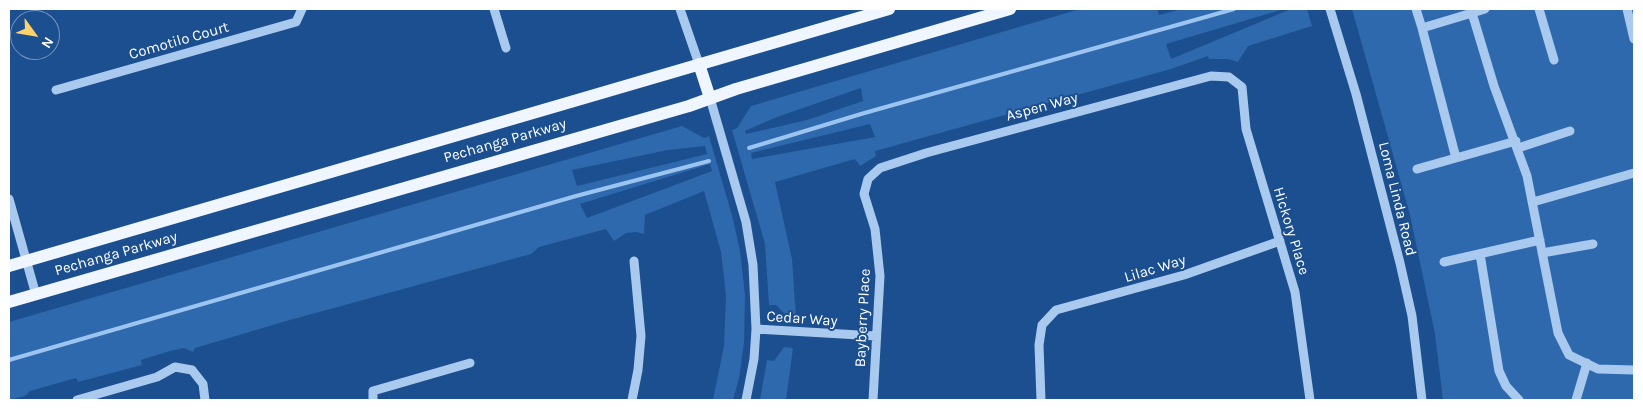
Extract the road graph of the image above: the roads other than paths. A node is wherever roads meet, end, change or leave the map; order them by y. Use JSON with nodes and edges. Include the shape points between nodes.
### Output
{"nodes":[{"id":1,"x":302,"y":9,"type":"edge"},
{"id":2,"x":494,"y":9,"type":"edge"},
{"id":3,"x":680,"y":9,"type":"edge"},
{"id":4,"x":889,"y":9,"type":"edge"},
{"id":5,"x":1010,"y":9,"type":"edge"},
{"id":6,"x":1330,"y":9,"type":"edge"},
{"id":7,"x":1416,"y":9,"type":"edge"},
{"id":8,"x":1485,"y":9,"type":"edge"},
{"id":9,"x":1539,"y":9,"type":"edge"},
{"id":10,"x":1627,"y":9,"type":"edge"},
{"id":11,"x":1472,"y":13,"type":"junction"},
{"id":12,"x":1422,"y":28,"type":"junction"},
{"id":13,"x":1634,"y":39,"type":"edge"},
{"id":14,"x":506,"y":48,"type":"dead end"},
{"id":15,"x":1554,"y":60,"type":"dead end"},
{"id":16,"x":699,"y":64,"type":"junction"},
{"id":17,"x":1228,"y":77,"type":"joint"},
{"id":18,"x":56,"y":90,"type":"dead end"},
{"id":19,"x":710,"y":98,"type":"junction"},
{"id":20,"x":1570,"y":131,"type":"dead end"},
{"id":21,"x":1517,"y":145,"type":"junction"},
{"id":22,"x":1456,"y":158,"type":"junction"},
{"id":23,"x":1417,"y":169,"type":"dead end"},
{"id":24,"x":1634,"y":173,"type":"edge"},
{"id":25,"x":868,"y":179,"type":"joint"},
{"id":26,"x":9,"y":199,"type":"edge"},
{"id":27,"x":1533,"y":202,"type":"junction"},
{"id":28,"x":1540,"y":240,"type":"junction"},
{"id":29,"x":1280,"y":241,"type":"junction"},
{"id":30,"x":1593,"y":244,"type":"dead end"},
{"id":31,"x":1542,"y":253,"type":"junction"},
{"id":32,"x":1480,"y":254,"type":"junction"},
{"id":33,"x":27,"y":260,"type":"junction"},
{"id":34,"x":634,"y":261,"type":"dead end"},
{"id":35,"x":1444,"y":262,"type":"dead end"},
{"id":36,"x":9,"y":266,"type":"edge"},
{"id":37,"x":36,"y":295,"type":"junction"},
{"id":38,"x":9,"y":302,"type":"edge"},
{"id":39,"x":756,"y":329,"type":"junction"},
{"id":40,"x":876,"y":336,"type":"junction"},
{"id":41,"x":470,"y":363,"type":"dead end"},
{"id":42,"x":1587,"y":363,"type":"junction"},
{"id":43,"x":1634,"y":370,"type":"edge"},
{"id":44,"x":373,"y":396,"type":"edge"},
{"id":45,"x":77,"y":400,"type":"edge"},
{"id":46,"x":205,"y":400,"type":"edge"},
{"id":47,"x":632,"y":400,"type":"edge"},
{"id":48,"x":746,"y":400,"type":"edge"},
{"id":49,"x":872,"y":400,"type":"edge"},
{"id":50,"x":1041,"y":400,"type":"edge"},
{"id":51,"x":1310,"y":400,"type":"edge"},
{"id":52,"x":1422,"y":400,"type":"edge"},
{"id":53,"x":1519,"y":400,"type":"edge"},
{"id":54,"x":1576,"y":400,"type":"edge"}],
"edges":[{"from":1,"to":18,"type":"street","name":"Comotilo Court","via":[[296,22]]},
{"from":2,"to":14,"type":"street"},
{"from":3,"to":16,"type":"street"},
{"from":4,"to":16,"type":"main road","name":"Pechanga Parkway"},
{"from":5,"to":19,"type":"main road","name":"Pechanga Parkway"},
{"from":6,"to":52,"type":"street","name":"Loma Linda Road","via":[[1400,263],[1412,316]]},
{"from":7,"to":12,"type":"street"},
{"from":8,"to":11,"type":"street"},
{"from":9,"to":15,"type":"street"},
{"from":10,"to":13,"type":"street"},
{"from":11,"to":12,"type":"street"},
{"from":11,"to":21,"type":"street","via":[[1494,86]]},
{"from":12,"to":22,"type":"street"},
{"from":16,"to":19,"type":"main road"},
{"from":16,"to":33,"type":"main road","name":"Pechanga Parkway"},
{"from":17,"to":25,"type":"street","name":"Aspen Way","via":[[1211,76],[926,153],[880,168]]},
{"from":17,"to":29,"type":"street","name":"Hickory Place","via":[[1242,87],[1246,129]]},
{"from":19,"to":37,"type":"main road","name":"Pechanga Parkway"},
{"from":19,"to":39,"type":"street","via":[[746,222],[753,265]]},
{"from":20,"to":21,"type":"street"},
{"from":21,"to":22,"type":"street"},
{"from":21,"to":27,"type":"street"},
{"from":22,"to":23,"type":"street"},
{"from":24,"to":27,"type":"street"},
{"from":25,"to":40,"type":"street","name":"Bayberry Place","via":[[864,194],[874,229],[880,276]]},
{"from":26,"to":33,"type":"street"},
{"from":27,"to":28,"type":"street"},
{"from":28,"to":31,"type":"street"},
{"from":28,"to":32,"type":"street"},
{"from":29,"to":50,"type":"street","name":"Lilac Way","via":[[1184,275],[1056,310],[1042,325]]},
{"from":29,"to":51,"type":"street","name":"Hickory Place","via":[[1295,292]]},
{"from":30,"to":31,"type":"street"},
{"from":31,"to":42,"type":"street","via":[[1558,333],[1569,355]]},
{"from":32,"to":35,"type":"street"},
{"from":32,"to":53,"type":"street","via":[[1499,371],[1506,386]]},
{"from":33,"to":36,"type":"main road","name":"Pechanga Parkway"},
{"from":33,"to":37,"type":"street"},
{"from":34,"to":47,"type":"street","via":[[641,336]]},
{"from":37,"to":38,"type":"main road","name":"Pechanga Parkway"},
{"from":39,"to":40,"type":"street","name":"Cedar Way"},
{"from":39,"to":48,"type":"street"},
{"from":40,"to":49,"type":"street","name":"Bayberry Place"},
{"from":41,"to":44,"type":"street"},
{"from":42,"to":43,"type":"street","via":[[1598,369]]},
{"from":42,"to":54,"type":"street"},
{"from":45,"to":46,"type":"street","via":[[157,377],[175,367],[192,370],[203,384]]}]}
